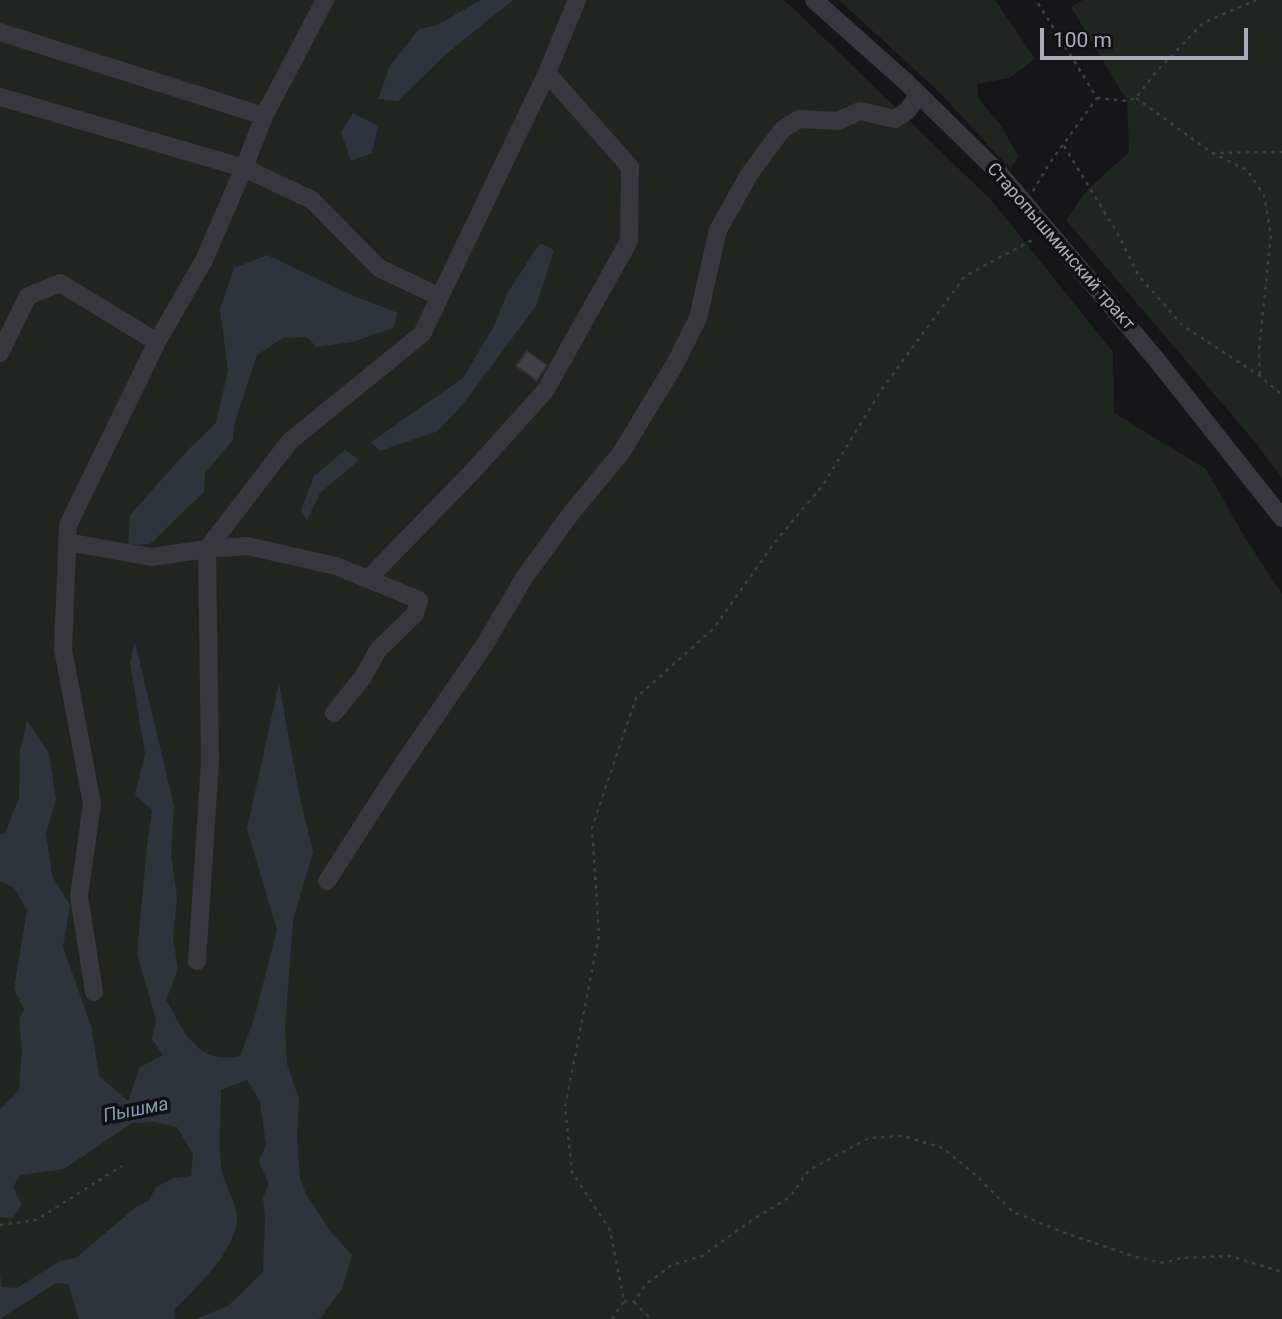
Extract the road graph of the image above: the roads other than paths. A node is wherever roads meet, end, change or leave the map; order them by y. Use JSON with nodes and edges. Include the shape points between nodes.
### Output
{"nodes":[{"id":1,"x":325,"y":0,"type":"edge"},
{"id":2,"x":577,"y":0,"type":"edge"},
{"id":3,"x":814,"y":0,"type":"edge"},
{"id":4,"x":0,"y":32,"type":"edge"},
{"id":5,"x":547,"y":74,"type":"junction"},
{"id":6,"x":919,"y":95,"type":"junction"},
{"id":7,"x":0,"y":97,"type":"edge"},
{"id":8,"x":264,"y":116,"type":"junction"},
{"id":9,"x":244,"y":168,"type":"junction"},
{"id":10,"x":440,"y":297,"type":"junction"},
{"id":11,"x":158,"y":342,"type":"junction"},
{"id":12,"x":0,"y":353,"type":"edge"},
{"id":13,"x":1282,"y":518,"type":"edge"},
{"id":14,"x":67,"y":542,"type":"junction"},
{"id":15,"x":207,"y":549,"type":"junction"},
{"id":16,"x":368,"y":579,"type":"junction"},
{"id":17,"x":334,"y":713,"type":"dead end"},
{"id":18,"x":327,"y":881,"type":"dead end"},
{"id":19,"x":197,"y":961,"type":"dead end"},
{"id":20,"x":94,"y":992,"type":"dead end"}],
"edges":[{"from":1,"to":8,"type":"street"},
{"from":2,"to":5,"type":"street"},
{"from":3,"to":6,"type":"street","name":"Старопышминский тракт"},
{"from":4,"to":8,"type":"street"},
{"from":5,"to":10,"type":"street"},
{"from":5,"to":16,"type":"street","via":[[630,167],[629,241],[545,391]]},
{"from":6,"to":13,"type":"street","name":"Старопышминский тракт","via":[[1026,203]]},
{"from":6,"to":18,"type":"street","via":[[895,119],[860,111],[838,121],[799,119],[782,130],[750,173],[718,230],[698,318],[675,364],[621,453],[524,578]]},
{"from":7,"to":9,"type":"street"},
{"from":8,"to":9,"type":"street"},
{"from":9,"to":10,"type":"street","via":[[312,200],[379,268]]},
{"from":9,"to":11,"type":"street","via":[[204,260]]},
{"from":10,"to":15,"type":"street","via":[[422,334],[290,442]]},
{"from":11,"to":12,"type":"street","via":[[60,283],[28,296]]},
{"from":11,"to":14,"type":"street","via":[[68,524]]},
{"from":14,"to":15,"type":"street","via":[[151,557]]},
{"from":14,"to":20,"type":"street","via":[[63,649],[92,804],[79,896]]},
{"from":15,"to":16,"type":"street","via":[[247,547],[335,566]]},
{"from":15,"to":19,"type":"street","via":[[210,762]]},
{"from":16,"to":17,"type":"street","via":[[419,600],[415,614],[378,650]]}]}
